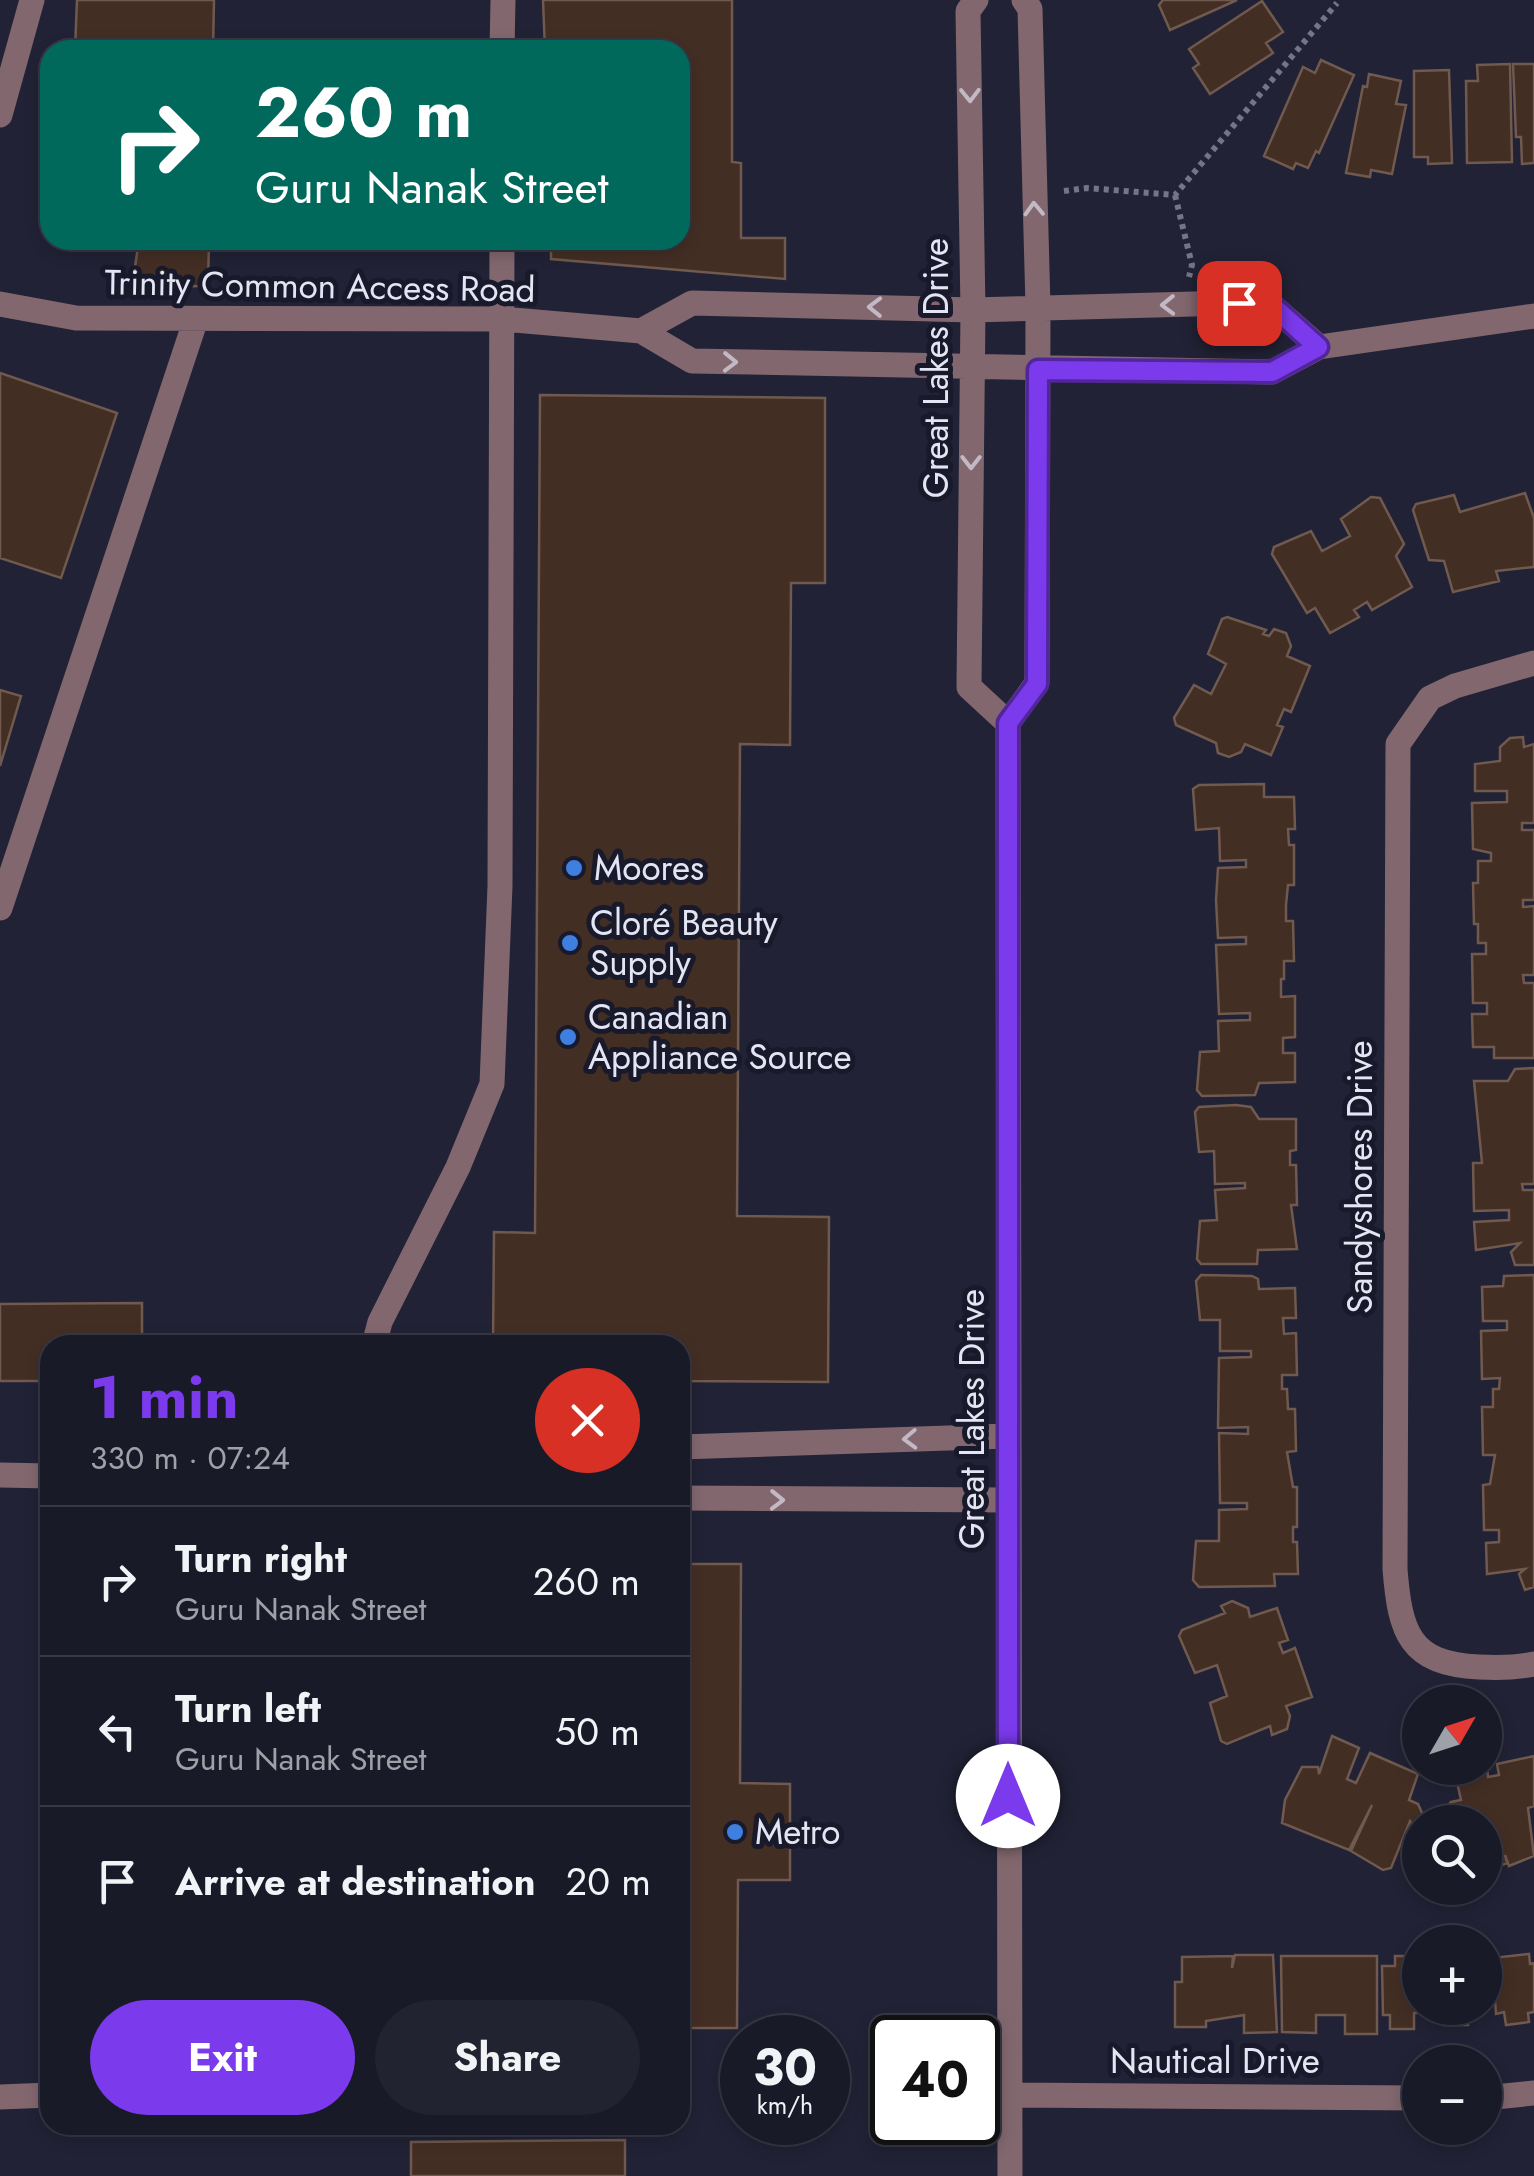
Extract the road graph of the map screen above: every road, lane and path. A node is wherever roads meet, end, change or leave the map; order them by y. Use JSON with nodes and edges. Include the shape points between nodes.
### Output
{"nodes":[{"id":1,"x":32,"y":0,"type":"edge"},
{"id":2,"x":502,"y":0,"type":"edge"},
{"id":3,"x":976,"y":0,"type":"edge"},
{"id":4,"x":1024,"y":0,"type":"edge"},
{"id":5,"x":1337,"y":3,"type":"dead end"},
{"id":6,"x":502,"y":40,"type":"edge"},
{"id":7,"x":0,"y":114,"type":"edge"},
{"id":8,"x":1033,"y":194,"type":"junction"},
{"id":9,"x":1176,"y":196,"type":"junction"},
{"id":10,"x":502,"y":250,"type":"edge"},
{"id":11,"x":0,"y":304,"type":"edge"},
{"id":12,"x":1180,"y":305,"type":"junction"},
{"id":13,"x":1038,"y":307,"type":"junction"},
{"id":14,"x":973,"y":310,"type":"junction"},
{"id":15,"x":1534,"y":316,"type":"edge"},
{"id":16,"x":196,"y":319,"type":"junction"},
{"id":17,"x":502,"y":319,"type":"junction"},
{"id":18,"x":640,"y":331,"type":"junction"},
{"id":19,"x":1318,"y":347,"type":"junction"},
{"id":20,"x":972,"y":365,"type":"junction"},
{"id":21,"x":1038,"y":370,"type":"junction"},
{"id":22,"x":1534,"y":663,"type":"edge"},
{"id":23,"x":1008,"y":723,"type":"junction"},
{"id":24,"x":0,"y":908,"type":"edge"},
{"id":25,"x":377,"y":1335,"type":"edge"},
{"id":26,"x":1008,"y":1436,"type":"junction"},
{"id":27,"x":690,"y":1448,"type":"edge"},
{"id":28,"x":0,"y":1475,"type":"edge"},
{"id":29,"x":40,"y":1476,"type":"edge"},
{"id":30,"x":690,"y":1498,"type":"edge"},
{"id":31,"x":1006,"y":1500,"type":"junction"},
{"id":32,"x":1534,"y":1664,"type":"edge"},
{"id":33,"x":1534,"y":2094,"type":"edge"},
{"id":34,"x":40,"y":2095,"type":"edge"},
{"id":35,"x":1010,"y":2095,"type":"junction"},
{"id":36,"x":0,"y":2097,"type":"edge"},
{"id":37,"x":1502,"y":2097,"type":"edge"},
{"id":38,"x":1402,"y":2098,"type":"edge"},
{"id":39,"x":1010,"y":2176,"type":"edge"}],
"edges":[{"from":1,"to":7,"type":"street"},
{"from":2,"to":6,"type":"street"},
{"from":3,"to":14,"type":"street","name":"Great Lakes Drive","one_way":true,"via":[[968,11]]},
{"from":4,"to":8,"type":"street","via":[[1030,10]]},
{"from":5,"to":9,"type":"path"},
{"from":8,"to":9,"type":"path","via":[[1087,188]]},
{"from":13,"to":8,"type":"street","one_way":true},
{"from":9,"to":12,"type":"path","via":[[1192,264]]},
{"from":10,"to":17,"type":"street"},
{"from":11,"to":16,"type":"street","name":"Trinity Common Access Road","via":[[76,318]]},
{"from":12,"to":13,"type":"street","one_way":true},
{"from":12,"to":19,"type":"street","via":[[1268,302]]},
{"from":13,"to":14,"type":"street"},
{"from":13,"to":21,"type":"street"},
{"from":14,"to":18,"type":"street","one_way":true,"via":[[692,302]]},
{"from":14,"to":20,"type":"street","name":"Great Lakes Drive"},
{"from":15,"to":19,"type":"street"},
{"from":16,"to":17,"type":"street","name":"Trinity Common Access Road"},
{"from":16,"to":24,"type":"street"},
{"from":17,"to":18,"type":"street","name":"Trinity Common Access Road"},
{"from":17,"to":25,"type":"street","via":[[492,1084]]},
{"from":18,"to":20,"type":"street","name":"Trinity Common Access Road","one_way":true,"via":[[692,361]]},
{"from":19,"to":21,"type":"street","name":"Trinity Common Access Road","via":[[1272,372]]},
{"from":20,"to":21,"type":"street","name":"Trinity Common Access Road"},
{"from":20,"to":23,"type":"street","name":"Great Lakes Drive","one_way":true,"via":[[969,687]]},
{"from":21,"to":23,"type":"street","via":[[1037,684]]},
{"from":22,"to":32,"type":"street","name":"Sandyshores Drive","via":[[1430,698],[1398,744],[1395,1569],[1406,1636],[1434,1662]]},
{"from":23,"to":26,"type":"street","name":"Great Lakes Drive"},
{"from":26,"to":27,"type":"street","one_way":true},
{"from":26,"to":31,"type":"street","name":"Great Lakes Drive"},
{"from":28,"to":29,"type":"street"},
{"from":30,"to":31,"type":"street","one_way":true},
{"from":31,"to":35,"type":"street","name":"Great Lakes Drive"},
{"from":33,"to":37,"type":"street"},
{"from":34,"to":36,"type":"street"},
{"from":35,"to":38,"type":"street","name":"Nautical Drive"},
{"from":35,"to":39,"type":"street","name":"Great Lakes Drive"}]}
